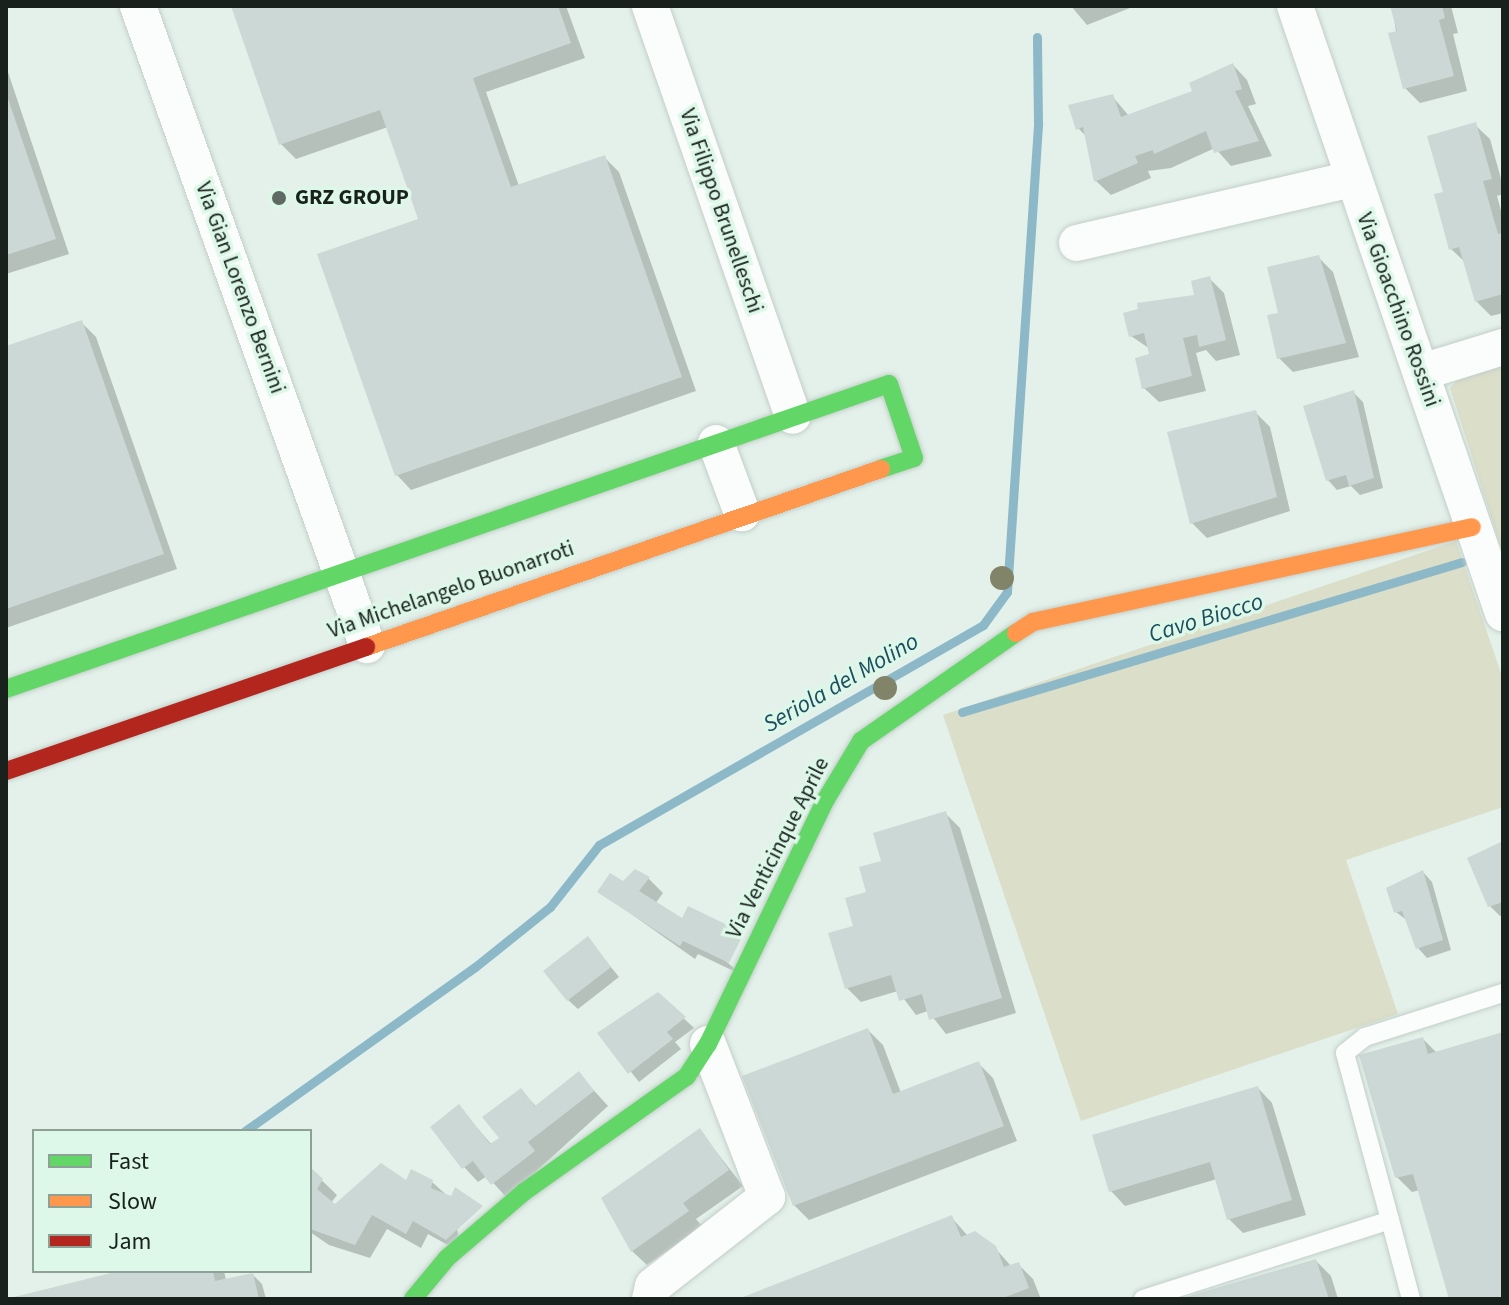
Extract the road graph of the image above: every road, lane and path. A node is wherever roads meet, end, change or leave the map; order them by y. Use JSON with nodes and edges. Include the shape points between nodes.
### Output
{"nodes":[{"id":1,"x":138,"y":6,"type":"edge"},
{"id":2,"x":650,"y":6,"type":"edge"},
{"id":3,"x":1295,"y":6,"type":"edge"},
{"id":4,"x":1352,"y":179,"type":"junction"},
{"id":5,"x":1077,"y":243,"type":"dead end"},
{"id":6,"x":1503,"y":347,"type":"edge"},
{"id":7,"x":1422,"y":372,"type":"junction"},
{"id":8,"x":793,"y":416,"type":"junction"},
{"id":9,"x":716,"y":443,"type":"junction"},
{"id":10,"x":742,"y":513,"type":"junction"},
{"id":11,"x":1472,"y":527,"type":"junction"},
{"id":12,"x":341,"y":571,"type":"junction"},
{"id":13,"x":1503,"y":613,"type":"edge"},
{"id":14,"x":367,"y":645,"type":"junction"},
{"id":15,"x":6,"y":689,"type":"edge"},
{"id":16,"x":6,"y":771,"type":"edge"},
{"id":17,"x":1503,"y":993,"type":"edge"},
{"id":18,"x":708,"y":1044,"type":"junction"},
{"id":19,"x":1390,"y":1220,"type":"junction"},
{"id":20,"x":413,"y":1299,"type":"edge"},
{"id":21,"x":650,"y":1299,"type":"edge"},
{"id":22,"x":1143,"y":1299,"type":"edge"},
{"id":23,"x":1411,"y":1299,"type":"edge"}],
"edges":[{"from":1,"to":12,"type":"street","name":"Via Gian Lorenzo Bernini"},
{"from":2,"to":8,"type":"street","name":"Via Filippo Brunelleschi"},
{"from":3,"to":4,"type":"street","name":"Via Gioacchino Rossini"},
{"from":4,"to":5,"type":"street"},
{"from":4,"to":7,"type":"street","name":"Via Gioacchino Rossini"},
{"from":6,"to":7,"type":"street"},
{"from":7,"to":11,"type":"street","name":"Via Gioacchino Rossini"},
{"from":8,"to":9,"type":"street"},
{"from":8,"to":10,"type":"street","name":"Via Michelangelo Buonarroti","via":[[889,384],[914,458]]},
{"from":9,"to":10,"type":"street"},
{"from":9,"to":12,"type":"street"},
{"from":10,"to":14,"type":"street","name":"Via Michelangelo Buonarroti"},
{"from":11,"to":13,"type":"street","name":"Via Gioacchino Rossini"},
{"from":11,"to":18,"type":"street","name":"Via Venticinque Aprile","via":[[1033,622],[916,699],[861,741],[825,801]]},
{"from":12,"to":14,"type":"street","name":"Via Gian Lorenzo Bernini"},
{"from":12,"to":15,"type":"street"},
{"from":14,"to":16,"type":"street","name":"Via Michelangelo Buonarroti"},
{"from":17,"to":19,"type":"lane","via":[[1365,1037],[1345,1053]]},
{"from":18,"to":20,"type":"street","name":"Via Venticinque Aprile","via":[[687,1076],[524,1192],[447,1258]]},
{"from":18,"to":21,"type":"street","via":[[767,1197],[653,1286]]},
{"from":19,"to":22,"type":"lane"},
{"from":19,"to":23,"type":"lane"}]}
